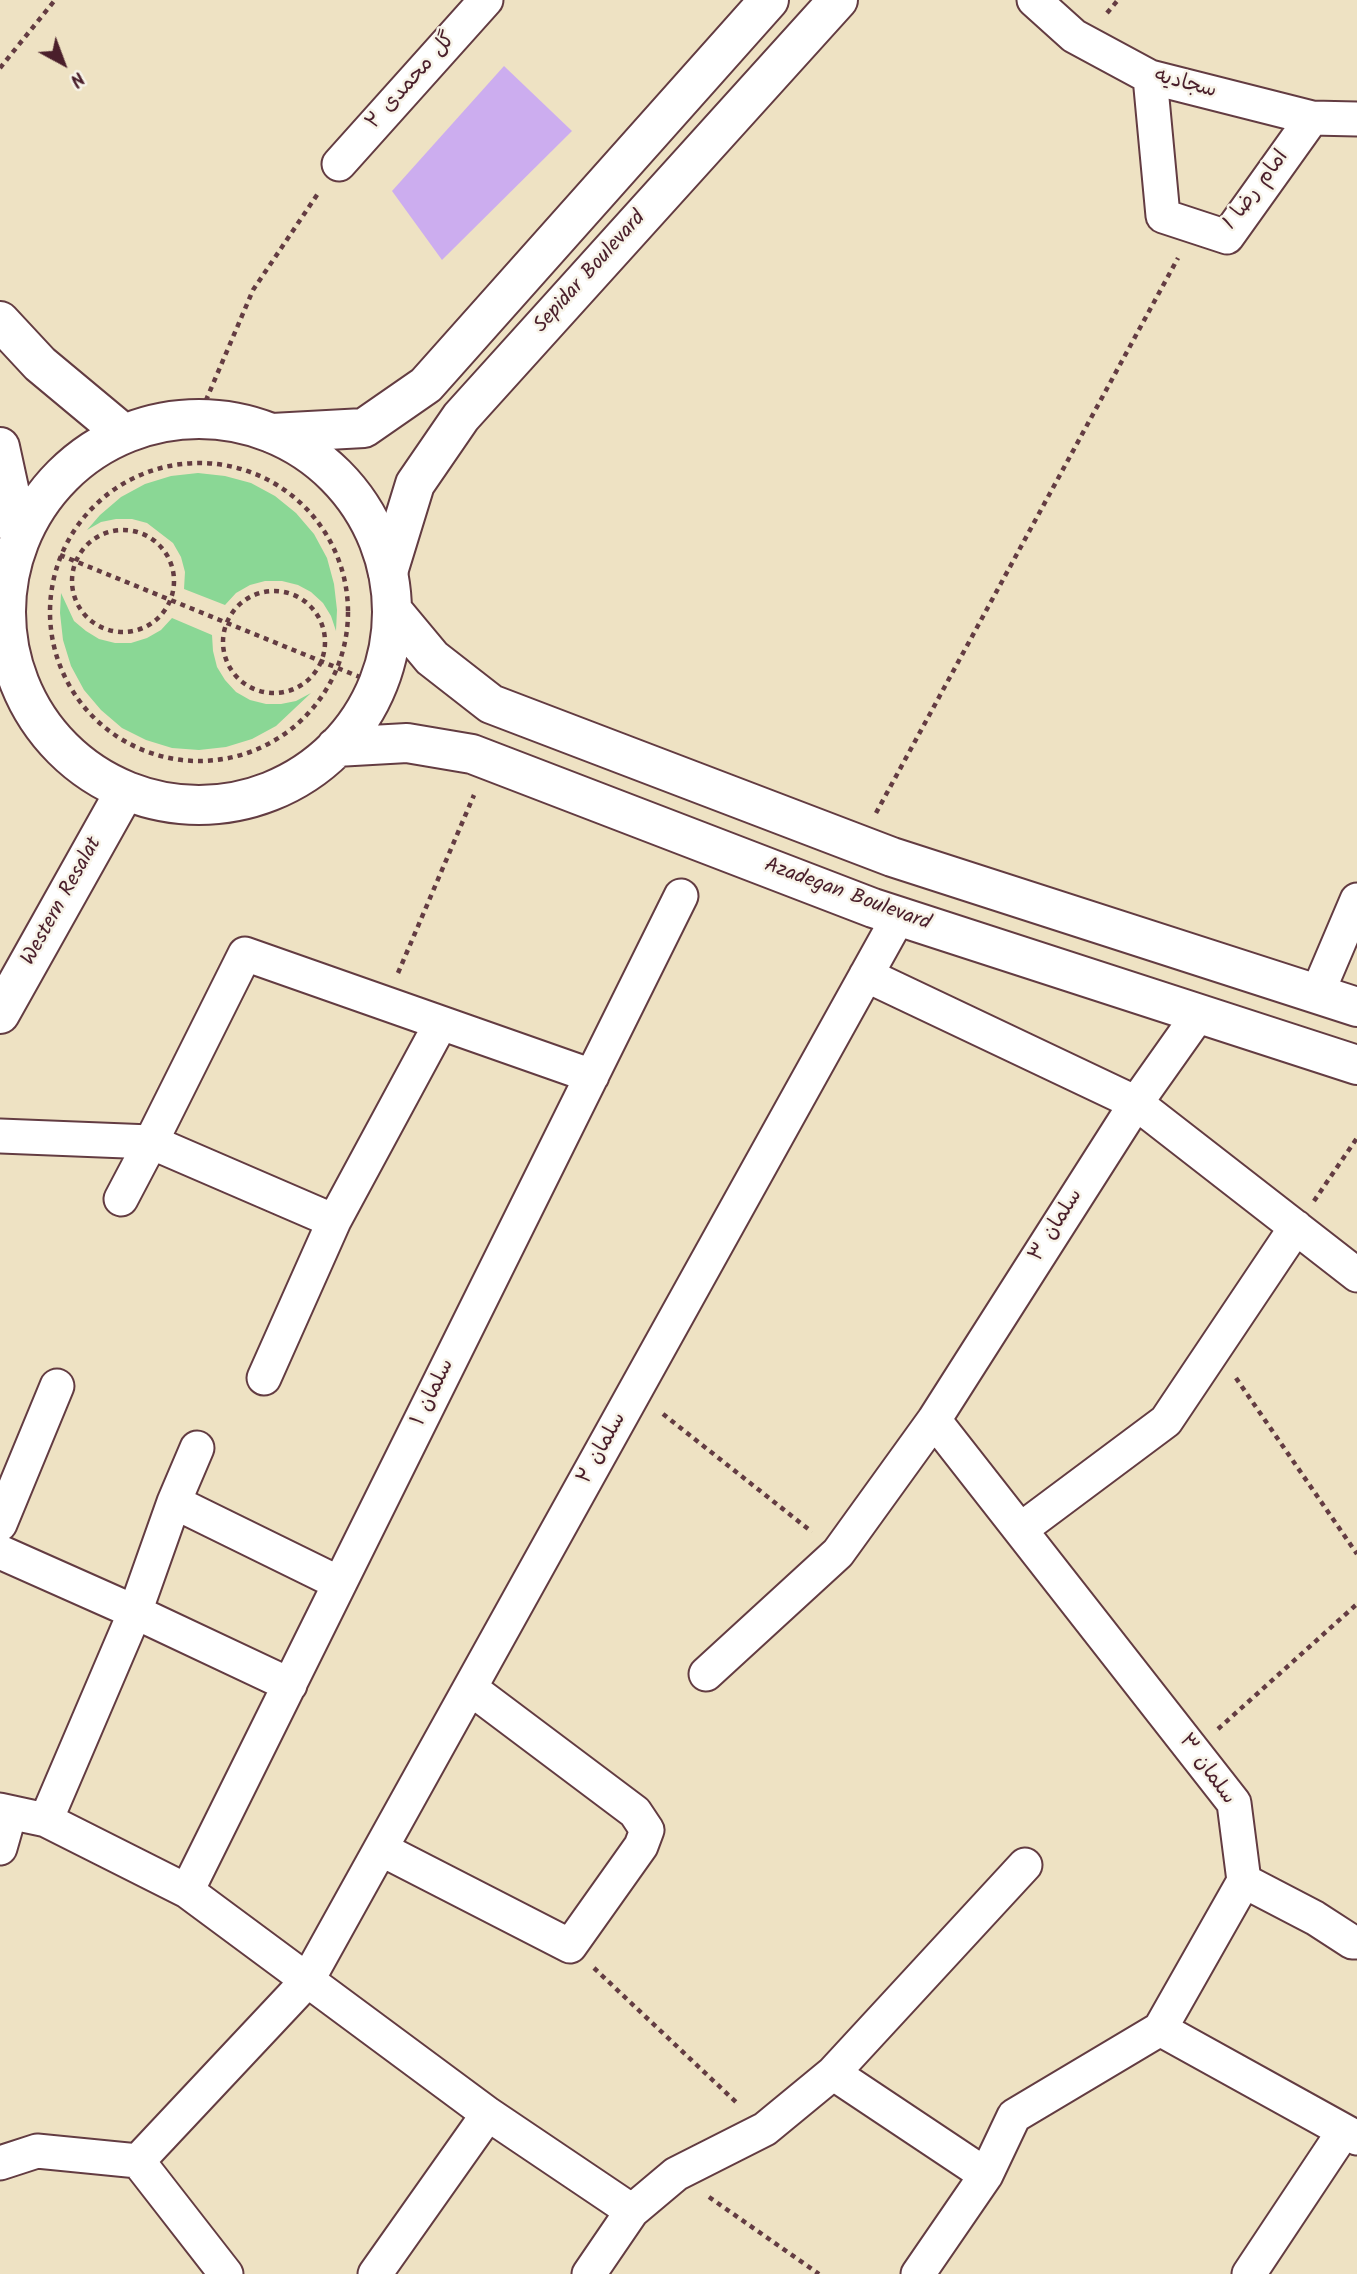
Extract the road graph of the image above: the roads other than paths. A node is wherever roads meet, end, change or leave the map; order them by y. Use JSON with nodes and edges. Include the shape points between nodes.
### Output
{"nodes":[{"id":1,"x":486,"y":0,"type":"edge"},
{"id":2,"x":769,"y":0,"type":"edge"},
{"id":3,"x":838,"y":0,"type":"edge"},
{"id":4,"x":1034,"y":0,"type":"edge"},
{"id":5,"x":1150,"y":77,"type":"junction"},
{"id":6,"x":1312,"y":118,"type":"junction"},
{"id":7,"x":1357,"y":119,"type":"edge"},
{"id":8,"x":339,"y":163,"type":"road end"},
{"id":9,"x":0,"y":321,"type":"edge"},
{"id":10,"x":272,"y":433,"type":"junction"},
{"id":11,"x":124,"y":434,"type":"junction"},
{"id":12,"x":0,"y":447,"type":"edge"},
{"id":13,"x":20,"y":539,"type":"junction"},
{"id":14,"x":388,"y":572,"type":"junction"},
{"id":15,"x":392,"y":610,"type":"junction"},
{"id":16,"x":335,"y":747,"type":"junction"},
{"id":17,"x":125,"y":791,"type":"junction"},
{"id":18,"x":681,"y":896,"type":"dead end"},
{"id":19,"x":1357,"y":900,"type":"edge"},
{"id":20,"x":899,"y":916,"type":"junction"},
{"id":21,"x":866,"y":975,"type":"junction"},
{"id":22,"x":1317,"y":994,"type":"junction"},
{"id":23,"x":1357,"y":1007,"type":"edge"},
{"id":24,"x":0,"y":1014,"type":"edge"},
{"id":25,"x":1199,"y":1014,"type":"junction"},
{"id":26,"x":441,"y":1023,"type":"junction"},
{"id":27,"x":1357,"y":1065,"type":"edge"},
{"id":28,"x":592,"y":1076,"type":"junction"},
{"id":29,"x":1136,"y":1102,"type":"junction"},
{"id":30,"x":0,"y":1136,"type":"edge"},
{"id":31,"x":151,"y":1142,"type":"junction"},
{"id":32,"x":121,"y":1199,"type":"dead end"},
{"id":33,"x":334,"y":1221,"type":"junction"},
{"id":34,"x":1296,"y":1227,"type":"junction"},
{"id":35,"x":1357,"y":1275,"type":"edge"},
{"id":36,"x":264,"y":1378,"type":"dead end"},
{"id":37,"x":57,"y":1386,"type":"dead end"},
{"id":38,"x":934,"y":1420,"type":"junction"},
{"id":39,"x":197,"y":1448,"type":"dead end"},
{"id":40,"x":174,"y":1502,"type":"junction"},
{"id":41,"x":0,"y":1524,"type":"edge"},
{"id":42,"x":1020,"y":1530,"type":"junction"},
{"id":43,"x":0,"y":1552,"type":"edge"},
{"id":44,"x":340,"y":1583,"type":"junction"},
{"id":45,"x":135,"y":1612,"type":"junction"},
{"id":46,"x":706,"y":1674,"type":"dead end"},
{"id":47,"x":290,"y":1685,"type":"junction"},
{"id":48,"x":470,"y":1688,"type":"junction"},
{"id":49,"x":5,"y":1811,"type":"edge"},
{"id":50,"x":46,"y":1820,"type":"junction"},
{"id":51,"x":0,"y":1848,"type":"edge"},
{"id":52,"x":380,"y":1849,"type":"junction"},
{"id":53,"x":1025,"y":1865,"type":"dead end"},
{"id":54,"x":1244,"y":1881,"type":"junction"},
{"id":55,"x":187,"y":1891,"type":"junction"},
{"id":56,"x":1357,"y":1942,"type":"edge"},
{"id":57,"x":307,"y":1981,"type":"junction"},
{"id":58,"x":1160,"y":2029,"type":"junction"},
{"id":59,"x":834,"y":2073,"type":"junction"},
{"id":60,"x":488,"y":2114,"type":"junction"},
{"id":61,"x":1351,"y":2134,"type":"edge"},
{"id":62,"x":138,"y":2161,"type":"junction"},
{"id":63,"x":0,"y":2163,"type":"edge"},
{"id":64,"x":986,"y":2175,"type":"junction"},
{"id":65,"x":632,"y":2211,"type":"junction"},
{"id":66,"x":226,"y":2274,"type":"edge"},
{"id":67,"x":375,"y":2274,"type":"edge"},
{"id":68,"x":589,"y":2274,"type":"edge"},
{"id":69,"x":918,"y":2274,"type":"edge"},
{"id":70,"x":1249,"y":2274,"type":"edge"}],
"edges":[{"from":1,"to":8,"type":"street","name":"گل محمدی ۲"},
{"from":2,"to":10,"type":"main road","via":[[426,385],[364,428]]},
{"from":3,"to":14,"type":"main road","name":"Sepidar Boulevard","via":[[461,417],[415,484]]},
{"from":4,"to":5,"type":"street","name":"سجادیه","via":[[1074,36]]},
{"from":5,"to":6,"type":"street","name":"سجادیه"},
{"from":5,"to":6,"type":"street","name":"امام رضا 1","via":[[1163,216],[1227,237]]},
{"from":6,"to":7,"type":"street","name":"سجادیه"},
{"from":9,"to":11,"type":"main road","via":[[40,364]]},
{"from":10,"to":11,"type":"main road","via":[[236,422],[198,419],[160,422]]},
{"from":10,"to":14,"type":"main road","via":[[305,450],[335,474],[359,503],[377,536]]},
{"from":11,"to":13,"type":"main road","via":[[91,452],[62,476],[37,506]]},
{"from":12,"to":13,"type":"main road"},
{"from":13,"to":17,"type":"main road","via":[[5,613],[9,651],[20,687],[38,720],[62,749]]},
{"from":14,"to":15,"type":"main road"},
{"from":15,"to":16,"type":"main road","via":[[377,684],[360,718]]},
{"from":15,"to":22,"type":"main road","via":[[432,658],[491,704],[858,845]]},
{"from":16,"to":17,"type":"main road","via":[[307,771],[273,790],[237,800],[199,805]]},
{"from":16,"to":20,"type":"main road","name":"Azadegan Boulevard","via":[[407,743],[472,754]]},
{"from":17,"to":24,"type":"main road","name":"Western Resalat"},
{"from":18,"to":28,"type":"street","name":"سلمان ۱"},
{"from":19,"to":22,"type":"street"},
{"from":20,"to":21,"type":"street","name":"سلمان ۲"},
{"from":20,"to":25,"type":"main road","name":"Azadegan Boulevard"},
{"from":21,"to":29,"type":"street"},
{"from":21,"to":48,"type":"street","name":"سلمان ۲"},
{"from":22,"to":23,"type":"main road"},
{"from":25,"to":27,"type":"main road","name":"Azadegan Boulevard"},
{"from":25,"to":29,"type":"street","name":"سلمان ۳"},
{"from":26,"to":28,"type":"street"},
{"from":26,"to":31,"type":"street","via":[[245,954]]},
{"from":26,"to":33,"type":"street"},
{"from":28,"to":44,"type":"street","name":"سلمان ۱"},
{"from":29,"to":34,"type":"street"},
{"from":29,"to":38,"type":"street","name":"سلمان ۳"},
{"from":30,"to":31,"type":"street"},
{"from":31,"to":32,"type":"street"},
{"from":31,"to":33,"type":"street"},
{"from":33,"to":36,"type":"street"},
{"from":34,"to":35,"type":"street"},
{"from":34,"to":42,"type":"street","via":[[1166,1420]]},
{"from":37,"to":41,"type":"street"},
{"from":38,"to":42,"type":"street","name":"سلمان ۳"},
{"from":38,"to":46,"type":"street","name":"سلمان ۳","via":[[838,1553]]},
{"from":39,"to":40,"type":"street"},
{"from":40,"to":44,"type":"street"},
{"from":40,"to":45,"type":"street"},
{"from":42,"to":54,"type":"street","name":"سلمان ۳","via":[[1234,1803]]},
{"from":43,"to":45,"type":"street"},
{"from":44,"to":47,"type":"street","name":"سلمان ۱"},
{"from":45,"to":47,"type":"street"},
{"from":45,"to":50,"type":"street"},
{"from":47,"to":55,"type":"street","name":"سلمان ۱"},
{"from":48,"to":52,"type":"street","name":"سلمان ۲"},
{"from":48,"to":52,"type":"street","via":[[635,1812],[647,1830],[641,1846],[570,1946]]},
{"from":49,"to":50,"type":"street"},
{"from":49,"to":51,"type":"street"},
{"from":50,"to":55,"type":"street"},
{"from":52,"to":57,"type":"street","name":"سلمان ۲"},
{"from":53,"to":59,"type":"street"},
{"from":54,"to":56,"type":"street"},
{"from":54,"to":58,"type":"street"},
{"from":55,"to":57,"type":"street"},
{"from":57,"to":60,"type":"street"},
{"from":57,"to":62,"type":"street","name":"سلمان ۲"},
{"from":58,"to":61,"type":"street"},
{"from":58,"to":64,"type":"street","via":[[1014,2116]]},
{"from":59,"to":64,"type":"street"},
{"from":59,"to":65,"type":"street","via":[[765,2129],[677,2174]]},
{"from":60,"to":65,"type":"street"},
{"from":60,"to":67,"type":"street"},
{"from":61,"to":70,"type":"street"},
{"from":62,"to":63,"type":"street","via":[[37,2151]]},
{"from":62,"to":66,"type":"street"},
{"from":64,"to":69,"type":"street"},
{"from":65,"to":68,"type":"street"}]}
